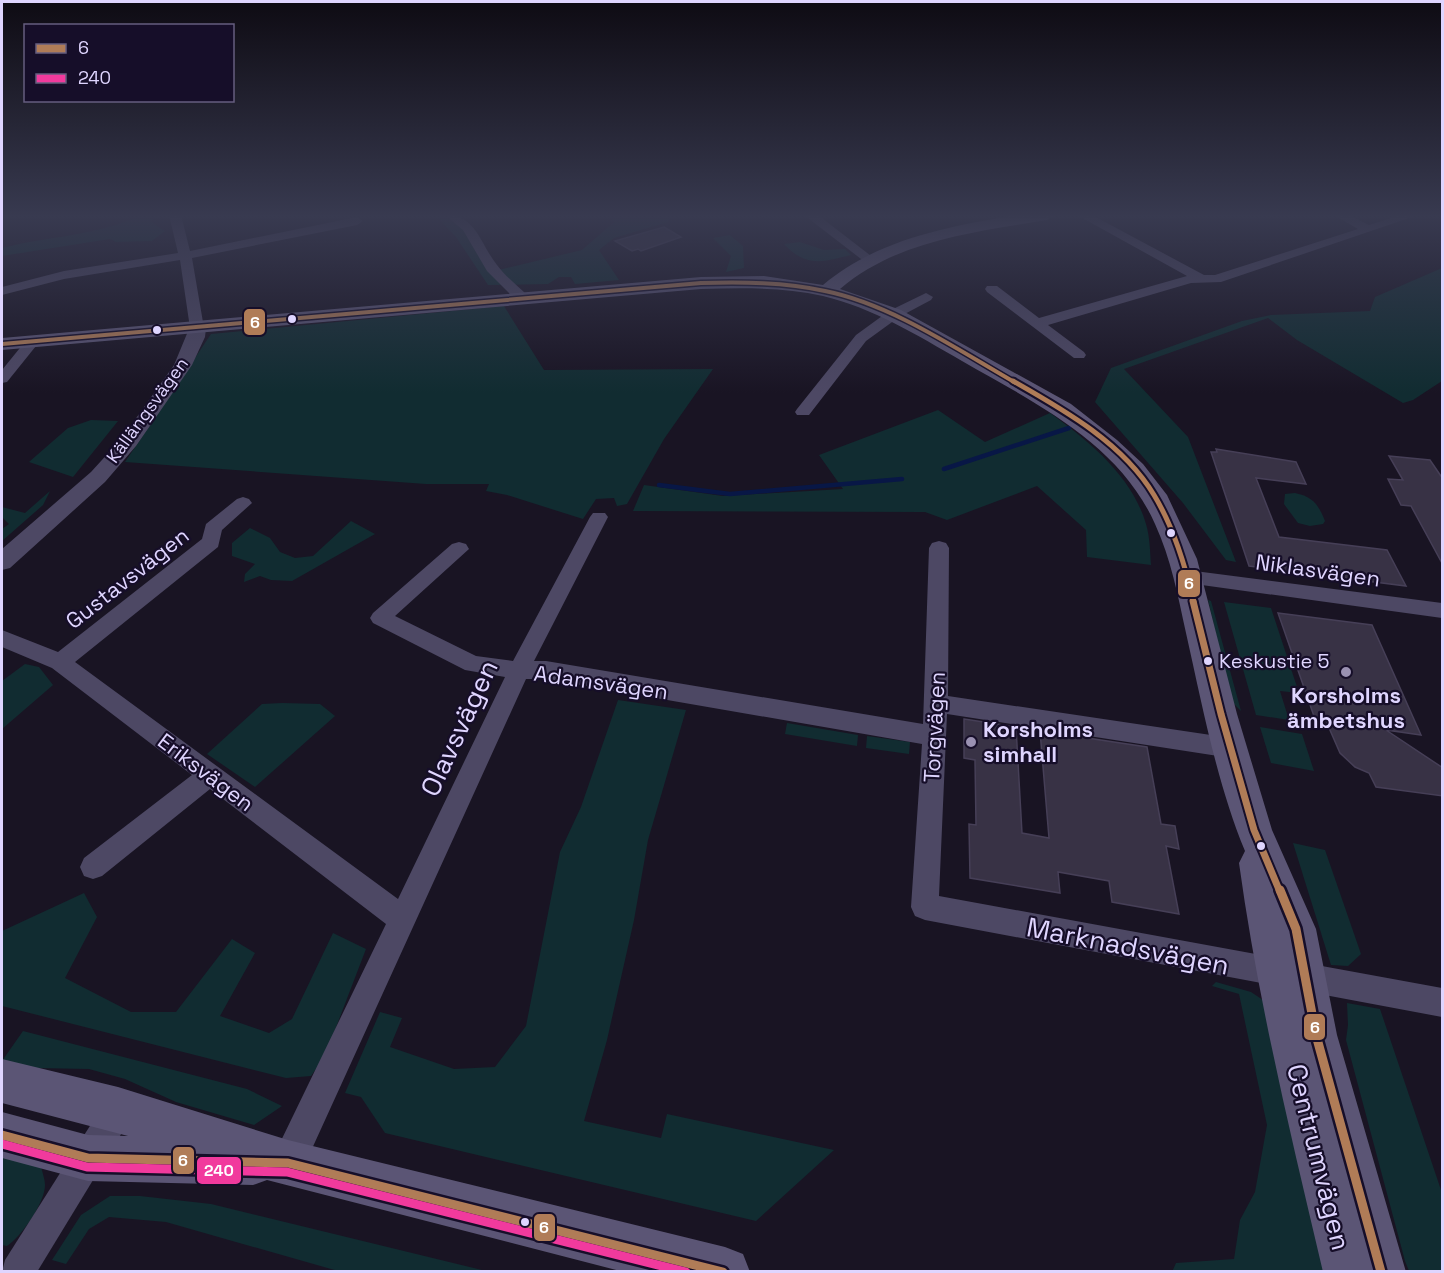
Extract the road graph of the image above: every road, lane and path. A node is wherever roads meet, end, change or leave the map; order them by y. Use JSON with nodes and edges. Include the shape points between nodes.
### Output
{"nodes":[{"id":1,"x":68,"y":274,"type":"edge"},
{"id":2,"x":188,"y":274,"type":"edge"},
{"id":3,"x":498,"y":274,"type":"edge"},
{"id":4,"x":843,"y":274,"type":"edge"},
{"id":5,"x":1193,"y":274,"type":"edge"},
{"id":6,"x":1230,"y":274,"type":"edge"},
{"id":7,"x":1202,"y":279,"type":"junction"},
{"id":8,"x":992,"y":289,"type":"dead end"},
{"id":9,"x":2,"y":291,"type":"edge"},
{"id":10,"x":827,"y":291,"type":"junction"},
{"id":11,"x":926,"y":297,"type":"dead end"},
{"id":12,"x":523,"y":299,"type":"junction"},
{"id":13,"x":894,"y":314,"type":"junction"},
{"id":14,"x":1038,"y":323,"type":"junction"},
{"id":15,"x":197,"y":328,"type":"junction"},
{"id":16,"x":33,"y":341,"type":"junction"},
{"id":17,"x":2,"y":344,"type":"edge"},
{"id":18,"x":1079,"y":355,"type":"dead end"},
{"id":19,"x":2,"y":379,"type":"edge"},
{"id":20,"x":803,"y":412,"type":"dead end"},
{"id":21,"x":243,"y":503,"type":"dead end"},
{"id":22,"x":598,"y":517,"type":"dead end"},
{"id":23,"x":939,"y":548,"type":"dead end"},
{"id":24,"x":459,"y":549,"type":"dead end"},
{"id":25,"x":2,"y":562,"type":"edge"},
{"id":26,"x":1187,"y":577,"type":"junction"},
{"id":27,"x":1443,"y":611,"type":"edge"},
{"id":28,"x":2,"y":638,"type":"edge"},
{"id":29,"x":60,"y":662,"type":"junction"},
{"id":30,"x":519,"y":670,"type":"junction"},
{"id":31,"x":936,"y":703,"type":"junction"},
{"id":32,"x":934,"y":736,"type":"junction"},
{"id":33,"x":1230,"y":748,"type":"junction"},
{"id":34,"x":210,"y":775,"type":"junction"},
{"id":35,"x":93,"y":867,"type":"dead end"},
{"id":36,"x":925,"y":907,"type":"joint"},
{"id":37,"x":402,"y":920,"type":"junction"},
{"id":38,"x":1304,"y":979,"type":"junction"},
{"id":39,"x":1443,"y":1004,"type":"edge"},
{"id":40,"x":2,"y":1081,"type":"edge"},
{"id":41,"x":118,"y":1110,"type":"junction"},
{"id":42,"x":2,"y":1135,"type":"edge"},
{"id":43,"x":88,"y":1158,"type":"junction"},
{"id":44,"x":288,"y":1163,"type":"junction"},
{"id":45,"x":17,"y":1272,"type":"edge"},
{"id":46,"x":725,"y":1272,"type":"edge"},
{"id":47,"x":1348,"y":1272,"type":"edge"},
{"id":48,"x":1381,"y":1272,"type":"edge"}],
"edges":[{"from":1,"to":9,"type":"street"},
{"from":2,"to":15,"type":"street","name":"Källängsvägen"},
{"from":3,"to":12,"type":"street"},
{"from":4,"to":10,"type":"main road"},
{"from":5,"to":7,"type":"street"},
{"from":6,"to":7,"type":"street"},
{"from":7,"to":14,"type":"street","via":[[1190,279]]},
{"from":8,"to":14,"type":"street"},
{"from":10,"to":12,"type":"main road","name":"Centrumvägen","via":[[764,282],[712,283]]},
{"from":10,"to":13,"type":"main road","name":"Centrumvägen"},
{"from":11,"to":13,"type":"street"},
{"from":12,"to":15,"type":"main road","name":"Centrumvägen"},
{"from":13,"to":20,"type":"street","via":[[861,338]]},
{"from":13,"to":26,"type":"main road","name":"Centrumvägen","via":[[1063,409],[1109,445],[1154,495]]},
{"from":14,"to":18,"type":"street"},
{"from":15,"to":16,"type":"main road","name":"Centrumvägen"},
{"from":15,"to":25,"type":"street","name":"Källängsvägen","via":[[183,365],[129,442],[98,477]]},
{"from":16,"to":17,"type":"main road","name":"Centrumvägen"},
{"from":16,"to":19,"type":"street"},
{"from":21,"to":29,"type":"street","name":"Gustavsvägen","via":[[213,528],[211,542]]},
{"from":22,"to":30,"type":"street","name":"Olavsvägen"},
{"from":23,"to":31,"type":"street","name":"Torgvägen"},
{"from":24,"to":30,"type":"street","name":"Adamsvägen","via":[[380,618],[473,664]]},
{"from":26,"to":27,"type":"street","name":"Niklasvägen"},
{"from":26,"to":33,"type":"main road","name":"Centrumvägen"},
{"from":28,"to":29,"type":"street","name":"Eriksvägen"},
{"from":29,"to":34,"type":"street","name":"Eriksvägen"},
{"from":30,"to":32,"type":"street","name":"Adamsvägen","via":[[546,670]]},
{"from":30,"to":37,"type":"street","name":"Olavsvägen"},
{"from":31,"to":32,"type":"street","name":"Torgvägen"},
{"from":31,"to":33,"type":"street"},
{"from":32,"to":36,"type":"street","name":"Torgvägen"},
{"from":33,"to":38,"type":"main road","name":"Centrumvägen","via":[[1254,830],[1267,924]]},
{"from":34,"to":35,"type":"street"},
{"from":34,"to":37,"type":"street","name":"Eriksvägen"},
{"from":36,"to":38,"type":"street","name":"Marknadsvägen"},
{"from":37,"to":44,"type":"street","name":"Olavsvägen"},
{"from":38,"to":39,"type":"street","name":"Marknadsvägen"},
{"from":38,"to":47,"type":"main road","name":"Centrumvägen","via":[[1287,1030]]},
{"from":38,"to":48,"type":"main road","name":"Centrumvägen"},
{"from":40,"to":41,"type":"main road"},
{"from":41,"to":43,"type":"street"},
{"from":41,"to":44,"type":"main road"},
{"from":42,"to":43,"type":"main road"},
{"from":43,"to":44,"type":"main road"},
{"from":43,"to":45,"type":"street"},
{"from":44,"to":46,"type":"main road"}]}
